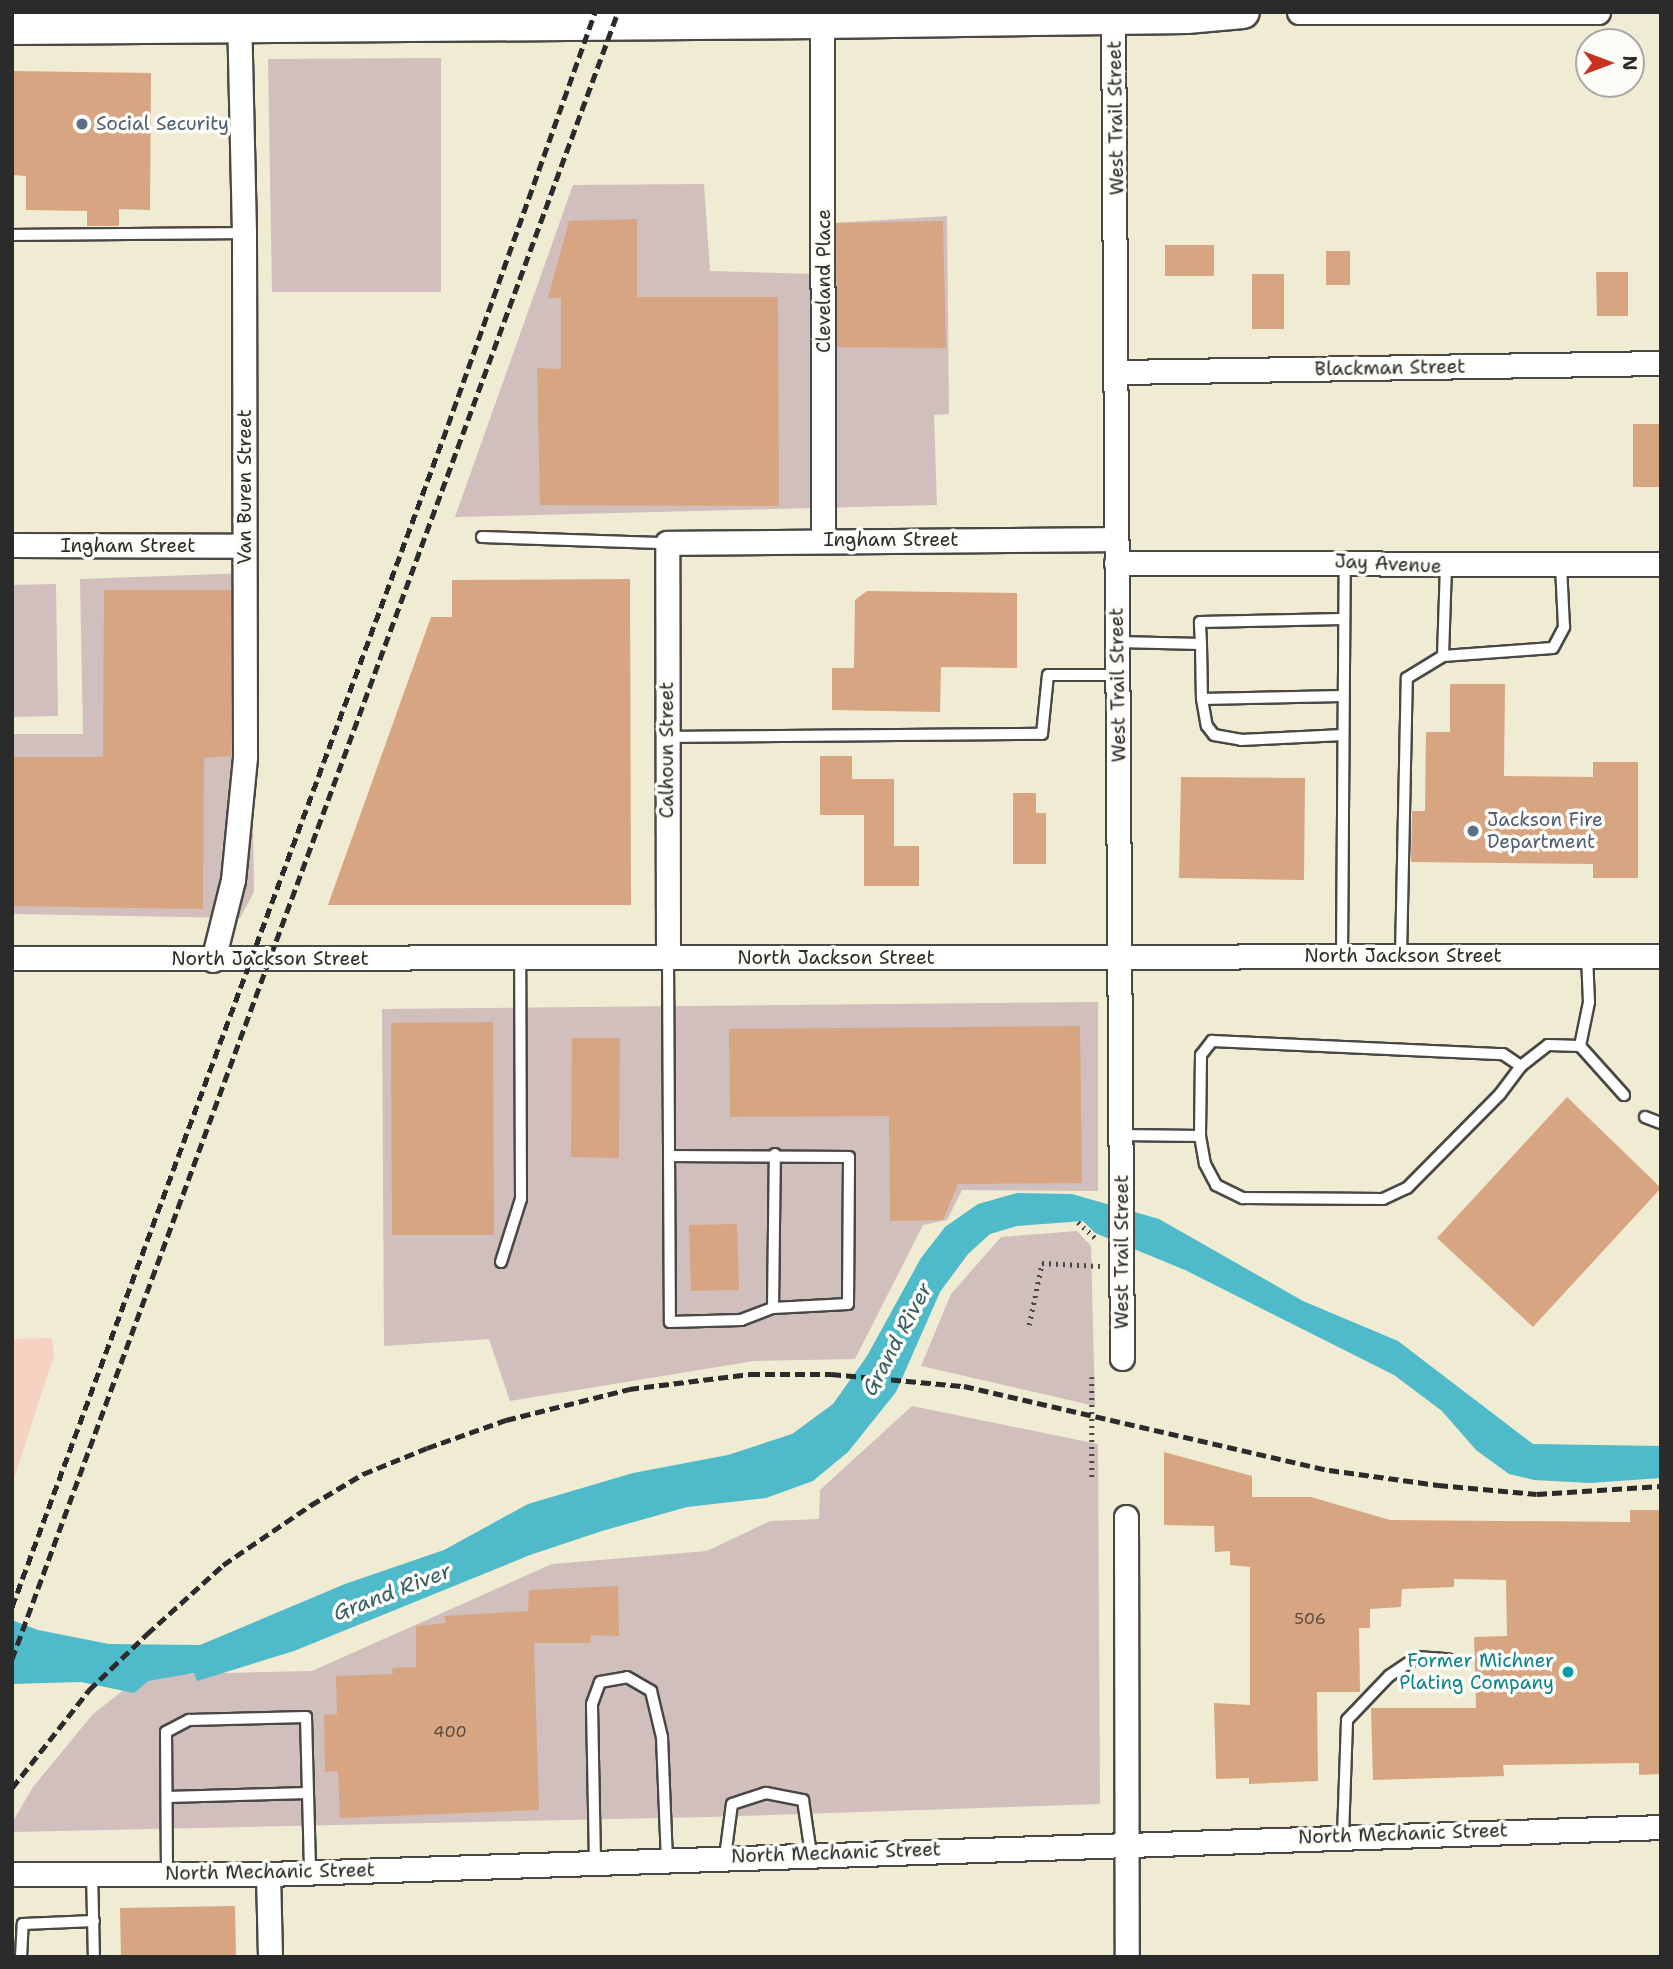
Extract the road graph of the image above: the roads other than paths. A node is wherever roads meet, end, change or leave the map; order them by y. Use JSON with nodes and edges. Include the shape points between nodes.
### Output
{"nodes":[{"id":1,"x":1243,"y":12,"type":"edge"},
{"id":2,"x":1300,"y":12,"type":"edge"},
{"id":3,"x":1598,"y":12,"type":"edge"},
{"id":4,"x":1113,"y":15,"type":"edge"},
{"id":5,"x":239,"y":19,"type":"edge"},
{"id":6,"x":822,"y":22,"type":"junction"},
{"id":7,"x":12,"y":28,"type":"edge"},
{"id":8,"x":244,"y":233,"type":"junction"},
{"id":9,"x":12,"y":235,"type":"edge"},
{"id":10,"x":1661,"y":363,"type":"edge"},
{"id":11,"x":1118,"y":372,"type":"junction"},
{"id":12,"x":482,"y":537,"type":"dead end"},
{"id":13,"x":1116,"y":538,"type":"junction"},
{"id":14,"x":822,"y":540,"type":"junction"},
{"id":15,"x":667,"y":543,"type":"junction"},
{"id":16,"x":12,"y":545,"type":"edge"},
{"id":17,"x":244,"y":546,"type":"junction"},
{"id":18,"x":1345,"y":560,"type":"junction"},
{"id":19,"x":1116,"y":563,"type":"junction"},
{"id":20,"x":1661,"y":564,"type":"edge"},
{"id":21,"x":1561,"y":566,"type":"junction"},
{"id":22,"x":1446,"y":567,"type":"junction"},
{"id":23,"x":1342,"y":619,"type":"junction"},
{"id":24,"x":1118,"y":642,"type":"junction"},
{"id":25,"x":1201,"y":644,"type":"junction"},
{"id":26,"x":1443,"y":656,"type":"junction"},
{"id":27,"x":1118,"y":675,"type":"junction"},
{"id":28,"x":1342,"y":696,"type":"junction"},
{"id":29,"x":1202,"y":699,"type":"junction"},
{"id":30,"x":1343,"y":735,"type":"junction"},
{"id":31,"x":667,"y":737,"type":"junction"},
{"id":32,"x":1342,"y":956,"type":"junction"},
{"id":33,"x":1401,"y":956,"type":"junction"},
{"id":34,"x":1587,"y":956,"type":"junction"},
{"id":35,"x":1661,"y":956,"type":"edge"},
{"id":36,"x":520,"y":957,"type":"junction"},
{"id":37,"x":12,"y":958,"type":"edge"},
{"id":38,"x":668,"y":958,"type":"junction"},
{"id":39,"x":1120,"y":958,"type":"junction"},
{"id":40,"x":213,"y":960,"type":"junction"},
{"id":41,"x":1580,"y":1046,"type":"junction"},
{"id":42,"x":1521,"y":1066,"type":"junction"},
{"id":43,"x":1624,"y":1094,"type":"dead end"},
{"id":44,"x":1645,"y":1117,"type":"dead end"},
{"id":45,"x":1661,"y":1123,"type":"edge"},
{"id":46,"x":1121,"y":1135,"type":"junction"},
{"id":47,"x":1200,"y":1136,"type":"junction"},
{"id":48,"x":775,"y":1154,"type":"junction"},
{"id":49,"x":670,"y":1157,"type":"junction"},
{"id":50,"x":501,"y":1262,"type":"dead end"},
{"id":51,"x":774,"y":1308,"type":"junction"},
{"id":52,"x":1122,"y":1358,"type":"dead end"},
{"id":53,"x":1126,"y":1517,"type":"dead end"},
{"id":54,"x":1448,"y":1659,"type":"dead end"},
{"id":55,"x":308,"y":1793,"type":"junction"},
{"id":56,"x":167,"y":1797,"type":"junction"},
{"id":57,"x":1661,"y":1827,"type":"edge"},
{"id":58,"x":1343,"y":1836,"type":"junction"},
{"id":59,"x":1126,"y":1842,"type":"junction"},
{"id":60,"x":811,"y":1854,"type":"junction"},
{"id":61,"x":725,"y":1857,"type":"junction"},
{"id":62,"x":667,"y":1859,"type":"junction"},
{"id":63,"x":595,"y":1862,"type":"junction"},
{"id":64,"x":92,"y":1872,"type":"junction"},
{"id":65,"x":310,"y":1872,"type":"junction"},
{"id":66,"x":12,"y":1874,"type":"edge"},
{"id":67,"x":167,"y":1874,"type":"junction"},
{"id":68,"x":268,"y":1874,"type":"junction"},
{"id":69,"x":94,"y":1922,"type":"junction"},
{"id":70,"x":21,"y":1957,"type":"edge"},
{"id":71,"x":94,"y":1957,"type":"edge"},
{"id":72,"x":270,"y":1957,"type":"edge"},
{"id":73,"x":1127,"y":1957,"type":"edge"}],
"edges":[{"from":1,"to":4,"type":"main road"},
{"from":2,"to":3,"type":"street"},
{"from":4,"to":6,"type":"main road"},
{"from":4,"to":11,"type":"street","name":"West Trail Street"},
{"from":5,"to":6,"type":"main road"},
{"from":5,"to":7,"type":"main road"},
{"from":5,"to":8,"type":"street","name":"Van Buren Street"},
{"from":6,"to":14,"type":"street","name":"Cleveland Place"},
{"from":8,"to":9,"type":"lane"},
{"from":8,"to":17,"type":"street","name":"Van Buren Street"},
{"from":10,"to":11,"type":"street","name":"Blackman Street"},
{"from":11,"to":13,"type":"street","name":"West Trail Street"},
{"from":12,"to":15,"type":"lane"},
{"from":13,"to":14,"type":"street","name":"Ingham Street"},
{"from":13,"to":19,"type":"street","name":"West Trail Street"},
{"from":14,"to":15,"type":"street","name":"Ingham Street"},
{"from":15,"to":31,"type":"street","name":"Calhoun Street"},
{"from":16,"to":17,"type":"street","name":"Ingham Street"},
{"from":17,"to":40,"type":"street","name":"Van Buren Street","via":[[245,757],[233,880]]},
{"from":18,"to":19,"type":"street","name":"Jay Avenue"},
{"from":18,"to":22,"type":"street","name":"Jay Avenue"},
{"from":18,"to":23,"type":"lane"},
{"from":19,"to":24,"type":"street","name":"West Trail Street"},
{"from":20,"to":21,"type":"street","name":"Jay Avenue"},
{"from":21,"to":22,"type":"street","name":"Jay Avenue"},
{"from":21,"to":26,"type":"lane","via":[[1564,627],[1553,648]]},
{"from":22,"to":26,"type":"lane"},
{"from":23,"to":25,"type":"lane","via":[[1200,622]]},
{"from":23,"to":28,"type":"lane"},
{"from":24,"to":25,"type":"lane"},
{"from":24,"to":27,"type":"street","name":"West Trail Street"},
{"from":25,"to":29,"type":"lane"},
{"from":26,"to":33,"type":"lane","via":[[1407,678]]},
{"from":27,"to":31,"type":"lane","via":[[1048,675],[1042,734]]},
{"from":27,"to":39,"type":"street","name":"West Trail Street"},
{"from":28,"to":29,"type":"lane"},
{"from":28,"to":30,"type":"lane"},
{"from":29,"to":30,"type":"lane","via":[[1207,726],[1214,735],[1241,740]]},
{"from":30,"to":32,"type":"lane"},
{"from":31,"to":38,"type":"street","name":"Calhoun Street"},
{"from":32,"to":33,"type":"street","name":"North Jackson Street"},
{"from":32,"to":39,"type":"street","name":"North Jackson Street"},
{"from":33,"to":34,"type":"street","name":"North Jackson Street"},
{"from":34,"to":35,"type":"street","name":"North Jackson Street"},
{"from":34,"to":41,"type":"lane","via":[[1589,1002]]},
{"from":36,"to":38,"type":"street","name":"North Jackson Street"},
{"from":36,"to":40,"type":"street","name":"North Jackson Street"},
{"from":36,"to":50,"type":"lane","via":[[521,1199]]},
{"from":37,"to":40,"type":"street","name":"North Jackson Street"},
{"from":38,"to":39,"type":"street","name":"North Jackson Street"},
{"from":38,"to":49,"type":"lane"},
{"from":39,"to":46,"type":"street","name":"West Trail Street"},
{"from":41,"to":42,"type":"lane","via":[[1548,1045]]},
{"from":41,"to":43,"type":"lane"},
{"from":42,"to":47,"type":"lane","via":[[1503,1054],[1212,1041],[1201,1055]]},
{"from":42,"to":47,"type":"lane","via":[[1432,1164],[1406,1188],[1383,1199],[1243,1198],[1216,1185],[1205,1164]]},
{"from":44,"to":45,"type":"lane"},
{"from":46,"to":47,"type":"lane"},
{"from":46,"to":52,"type":"street","name":"West Trail Street"},
{"from":48,"to":49,"type":"lane"},
{"from":48,"to":51,"type":"lane"},
{"from":48,"to":51,"type":"lane","via":[[849,1157],[848,1304]]},
{"from":49,"to":51,"type":"lane","via":[[670,1322],[741,1320]]},
{"from":53,"to":59,"type":"street"},
{"from":54,"to":58,"type":"lane","via":[[1418,1657],[1389,1676],[1347,1720]]},
{"from":55,"to":56,"type":"lane"},
{"from":55,"to":56,"type":"lane","via":[[306,1717],[190,1720],[166,1732]]},
{"from":55,"to":65,"type":"lane"},
{"from":56,"to":67,"type":"lane"},
{"from":57,"to":58,"type":"street","name":"North Mechanic Street"},
{"from":58,"to":59,"type":"street","name":"North Mechanic Street"},
{"from":59,"to":60,"type":"street","name":"North Mechanic Street"},
{"from":59,"to":73,"type":"street"},
{"from":60,"to":61,"type":"street","name":"North Mechanic Street"},
{"from":60,"to":61,"type":"lane","via":[[803,1800],[765,1793],[732,1804]]},
{"from":61,"to":62,"type":"street","name":"North Mechanic Street"},
{"from":62,"to":63,"type":"street","name":"North Mechanic Street"},
{"from":62,"to":63,"type":"lane","via":[[662,1737],[651,1691],[627,1677],[600,1682],[592,1704]]},
{"from":63,"to":65,"type":"street","name":"North Mechanic Street"},
{"from":64,"to":66,"type":"street","name":"North Mechanic Street"},
{"from":64,"to":67,"type":"street","name":"North Mechanic Street"},
{"from":64,"to":69,"type":"lane"},
{"from":65,"to":68,"type":"street","name":"North Mechanic Street"},
{"from":67,"to":68,"type":"street","name":"North Mechanic Street"},
{"from":68,"to":72,"type":"street"},
{"from":69,"to":70,"type":"lane","via":[[23,1924]]},
{"from":69,"to":71,"type":"lane"}]}
